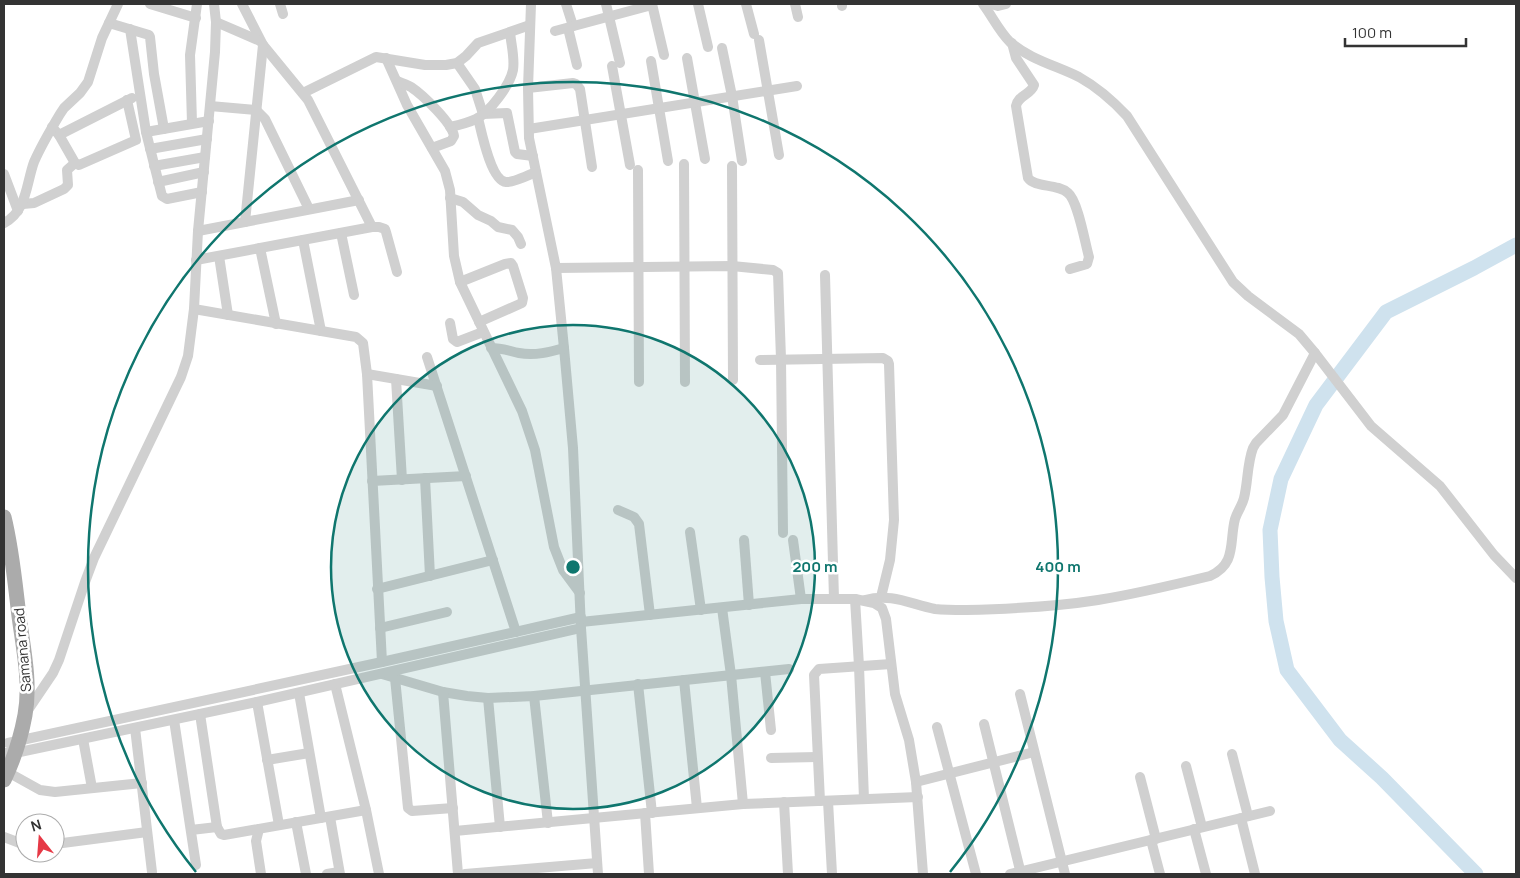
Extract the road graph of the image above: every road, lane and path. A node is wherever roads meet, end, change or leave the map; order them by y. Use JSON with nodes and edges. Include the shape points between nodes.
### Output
{"nodes":[{"id":1,"x":118,"y":4,"type":"edge"},
{"id":2,"x":150,"y":4,"type":"edge"},
{"id":3,"x":197,"y":4,"type":"edge"},
{"id":4,"x":214,"y":4,"type":"edge"},
{"id":5,"x":242,"y":4,"type":"edge"},
{"id":6,"x":280,"y":4,"type":"edge"},
{"id":7,"x":531,"y":4,"type":"edge"},
{"id":8,"x":566,"y":4,"type":"edge"},
{"id":9,"x":606,"y":4,"type":"edge"},
{"id":10,"x":698,"y":4,"type":"edge"},
{"id":11,"x":746,"y":4,"type":"edge"},
{"id":12,"x":794,"y":4,"type":"edge"},
{"id":13,"x":983,"y":4,"type":"edge"},
{"id":14,"x":991,"y":4,"type":"edge"},
{"id":15,"x":1006,"y":4,"type":"edge"},
{"id":16,"x":652,"y":5,"type":"edge"},
{"id":17,"x":283,"y":14,"type":"dead end"},
{"id":18,"x":609,"y":17,"type":"junction"},
{"id":19,"x":798,"y":17,"type":"dead end"},
{"id":20,"x":196,"y":18,"type":"junction"},
{"id":21,"x":216,"y":22,"type":"junction"},
{"id":22,"x":109,"y":23,"type":"junction"},
{"id":23,"x":530,"y":24,"type":"junction"},
{"id":24,"x":570,"y":27,"type":"junction"},
{"id":25,"x":130,"y":29,"type":"junction"},
{"id":26,"x":555,"y":31,"type":"dead end"},
{"id":27,"x":510,"y":32,"type":"junction"},
{"id":28,"x":261,"y":43,"type":"junction"},
{"id":29,"x":1012,"y":44,"type":"junction"},
{"id":30,"x":708,"y":47,"type":"dead end"},
{"id":31,"x":722,"y":48,"type":"dead end"},
{"id":32,"x":664,"y":55,"type":"dead end"},
{"id":33,"x":386,"y":58,"type":"junction"},
{"id":34,"x":687,"y":58,"type":"dead end"},
{"id":35,"x":651,"y":61,"type":"dead end"},
{"id":36,"x":457,"y":63,"type":"junction"},
{"id":37,"x":577,"y":65,"type":"dead end"},
{"id":38,"x":396,"y":81,"type":"junction"},
{"id":39,"x":797,"y":86,"type":"dead end"},
{"id":40,"x":528,"y":88,"type":"junction"},
{"id":41,"x":768,"y":90,"type":"junction"},
{"id":42,"x":303,"y":93,"type":"junction"},
{"id":43,"x":140,"y":94,"type":"junction"},
{"id":44,"x":732,"y":96,"type":"junction"},
{"id":45,"x":127,"y":100,"type":"junction"},
{"id":46,"x":695,"y":102,"type":"junction"},
{"id":47,"x":210,"y":106,"type":"junction"},
{"id":48,"x":659,"y":108,"type":"junction"},
{"id":49,"x":256,"y":110,"type":"junction"},
{"id":50,"x":622,"y":114,"type":"junction"},
{"id":51,"x":481,"y":116,"type":"junction"},
{"id":52,"x":584,"y":120,"type":"junction"},
{"id":53,"x":209,"y":121,"type":"junction"},
{"id":54,"x":192,"y":124,"type":"junction"},
{"id":55,"x":450,"y":127,"type":"junction"},
{"id":56,"x":529,"y":128,"type":"junction"},
{"id":57,"x":164,"y":129,"type":"junction"},
{"id":58,"x":56,"y":131,"type":"junction"},
{"id":59,"x":146,"y":132,"type":"junction"},
{"id":60,"x":207,"y":139,"type":"junction"},
{"id":61,"x":432,"y":148,"type":"junction"},
{"id":62,"x":150,"y":149,"type":"junction"},
{"id":63,"x":779,"y":155,"type":"dead end"},
{"id":64,"x":533,"y":156,"type":"junction"},
{"id":65,"x":205,"y":157,"type":"junction"},
{"id":66,"x":705,"y":159,"type":"dead end"},
{"id":67,"x":668,"y":161,"type":"dead end"},
{"id":68,"x":742,"y":162,"type":"dead end"},
{"id":69,"x":75,"y":163,"type":"junction"},
{"id":70,"x":684,"y":164,"type":"dead end"},
{"id":71,"x":154,"y":166,"type":"junction"},
{"id":72,"x":732,"y":166,"type":"dead end"},
{"id":73,"x":592,"y":167,"type":"dead end"},
{"id":74,"x":204,"y":172,"type":"junction"},
{"id":75,"x":536,"y":172,"type":"junction"},
{"id":76,"x":4,"y":174,"type":"edge"},
{"id":77,"x":158,"y":182,"type":"junction"},
{"id":78,"x":202,"y":192,"type":"junction"},
{"id":79,"x":450,"y":198,"type":"junction"},
{"id":80,"x":359,"y":200,"type":"junction"},
{"id":81,"x":20,"y":207,"type":"junction"},
{"id":82,"x":309,"y":209,"type":"junction"},
{"id":83,"x":246,"y":222,"type":"junction"},
{"id":84,"x":4,"y":224,"type":"edge"},
{"id":85,"x":372,"y":227,"type":"junction"},
{"id":86,"x":198,"y":230,"type":"junction"},
{"id":87,"x":341,"y":233,"type":"junction"},
{"id":88,"x":303,"y":240,"type":"junction"},
{"id":89,"x":521,"y":244,"type":"dead end"},
{"id":90,"x":260,"y":248,"type":"junction"},
{"id":91,"x":218,"y":256,"type":"junction"},
{"id":92,"x":196,"y":260,"type":"junction"},
{"id":93,"x":732,"y":266,"type":"junction"},
{"id":94,"x":639,"y":267,"type":"junction"},
{"id":95,"x":686,"y":267,"type":"junction"},
{"id":96,"x":556,"y":268,"type":"junction"},
{"id":97,"x":1070,"y":269,"type":"dead end"},
{"id":98,"x":397,"y":272,"type":"dead end"},
{"id":99,"x":825,"y":275,"type":"dead end"},
{"id":100,"x":460,"y":282,"type":"junction"},
{"id":101,"x":354,"y":295,"type":"dead end"},
{"id":102,"x":194,"y":309,"type":"junction"},
{"id":103,"x":228,"y":315,"type":"junction"},
{"id":104,"x":450,"y":323,"type":"dead end"},
{"id":105,"x":276,"y":324,"type":"junction"},
{"id":106,"x":481,"y":327,"type":"junction"},
{"id":107,"x":321,"y":331,"type":"junction"},
{"id":108,"x":491,"y":348,"type":"junction"},
{"id":109,"x":564,"y":348,"type":"junction"},
{"id":110,"x":1317,"y":356,"type":"junction"},
{"id":111,"x":427,"y":357,"type":"dead end"},
{"id":112,"x":781,"y":359,"type":"junction"},
{"id":113,"x":827,"y":359,"type":"junction"},
{"id":114,"x":760,"y":360,"type":"dead end"},
{"id":115,"x":367,"y":374,"type":"junction"},
{"id":116,"x":396,"y":379,"type":"junction"},
{"id":117,"x":734,"y":380,"type":"dead end"},
{"id":118,"x":639,"y":382,"type":"dead end"},
{"id":119,"x":685,"y":382,"type":"dead end"},
{"id":120,"x":437,"y":386,"type":"junction"},
{"id":121,"x":466,"y":476,"type":"junction"},
{"id":122,"x":425,"y":478,"type":"junction"},
{"id":123,"x":402,"y":480,"type":"junction"},
{"id":124,"x":372,"y":481,"type":"junction"},
{"id":125,"x":618,"y":510,"type":"dead end"},
{"id":126,"x":4,"y":517,"type":"edge"},
{"id":127,"x":690,"y":532,"type":"dead end"},
{"id":128,"x":783,"y":533,"type":"dead end"},
{"id":129,"x":744,"y":540,"type":"dead end"},
{"id":130,"x":793,"y":540,"type":"dead end"},
{"id":131,"x":493,"y":560,"type":"junction"},
{"id":132,"x":430,"y":576,"type":"junction"},
{"id":133,"x":4,"y":578,"type":"edge"},
{"id":134,"x":1516,"y":578,"type":"edge"},
{"id":135,"x":377,"y":589,"type":"junction"},
{"id":136,"x":580,"y":593,"type":"junction"},
{"id":137,"x":886,"y":597,"type":"junction"},
{"id":138,"x":800,"y":599,"type":"junction"},
{"id":139,"x":834,"y":599,"type":"junction"},
{"id":140,"x":860,"y":600,"type":"junction"},
{"id":141,"x":750,"y":605,"type":"junction"},
{"id":142,"x":722,"y":608,"type":"junction"},
{"id":143,"x":701,"y":610,"type":"junction"},
{"id":144,"x":447,"y":612,"type":"dead end"},
{"id":145,"x":650,"y":615,"type":"junction"},
{"id":146,"x":581,"y":622,"type":"junction"},
{"id":147,"x":380,"y":628,"type":"junction"},
{"id":148,"x":516,"y":632,"type":"junction"},
{"id":149,"x":382,"y":662,"type":"junction"},
{"id":150,"x":891,"y":664,"type":"junction"},
{"id":151,"x":859,"y":666,"type":"junction"},
{"id":152,"x":789,"y":669,"type":"dead end"},
{"id":153,"x":766,"y":672,"type":"junction"},
{"id":154,"x":381,"y":674,"type":"junction"},
{"id":155,"x":731,"y":675,"type":"junction"},
{"id":156,"x":395,"y":678,"type":"junction"},
{"id":157,"x":684,"y":680,"type":"junction"},
{"id":158,"x":335,"y":684,"type":"junction"},
{"id":159,"x":638,"y":684,"type":"junction"},
{"id":160,"x":585,"y":689,"type":"junction"},
{"id":161,"x":443,"y":692,"type":"junction"},
{"id":162,"x":300,"y":693,"type":"junction"},
{"id":163,"x":1020,"y":694,"type":"dead end"},
{"id":164,"x":534,"y":696,"type":"junction"},
{"id":165,"x":488,"y":698,"type":"junction"},
{"id":166,"x":257,"y":702,"type":"junction"},
{"id":167,"x":25,"y":714,"type":"junction"},
{"id":168,"x":200,"y":714,"type":"junction"},
{"id":169,"x":174,"y":720,"type":"junction"},
{"id":170,"x":984,"y":724,"type":"dead end"},
{"id":171,"x":937,"y":726,"type":"dead end"},
{"id":172,"x":135,"y":728,"type":"junction"},
{"id":173,"x":771,"y":730,"type":"dead end"},
{"id":174,"x":83,"y":739,"type":"junction"},
{"id":175,"x":10,"y":749,"type":"edge"},
{"id":176,"x":1034,"y":752,"type":"junction"},
{"id":177,"x":309,"y":753,"type":"junction"},
{"id":178,"x":1232,"y":754,"type":"dead end"},
{"id":179,"x":817,"y":757,"type":"junction"},
{"id":180,"x":771,"y":758,"type":"dead end"},
{"id":181,"x":267,"y":760,"type":"junction"},
{"id":182,"x":994,"y":763,"type":"junction"},
{"id":183,"x":1186,"y":766,"type":"dead end"},
{"id":184,"x":5,"y":774,"type":"edge"},
{"id":185,"x":949,"y":774,"type":"junction"},
{"id":186,"x":1140,"y":777,"type":"dead end"},
{"id":187,"x":142,"y":782,"type":"junction"},
{"id":188,"x":916,"y":782,"type":"junction"},
{"id":189,"x":92,"y":788,"type":"junction"},
{"id":190,"x":918,"y":797,"type":"junction"},
{"id":191,"x":864,"y":799,"type":"junction"},
{"id":192,"x":824,"y":801,"type":"junction"},
{"id":193,"x":784,"y":802,"type":"junction"},
{"id":194,"x":743,"y":804,"type":"junction"},
{"id":195,"x":453,"y":808,"type":"junction"},
{"id":196,"x":697,"y":808,"type":"junction"},
{"id":197,"x":366,"y":810,"type":"junction"},
{"id":198,"x":1270,"y":811,"type":"dead end"},
{"id":199,"x":648,"y":813,"type":"junction"},
{"id":200,"x":326,"y":817,"type":"junction"},
{"id":201,"x":1244,"y":817,"type":"junction"},
{"id":202,"x":593,"y":819,"type":"junction"},
{"id":203,"x":296,"y":822,"type":"junction"},
{"id":204,"x":548,"y":823,"type":"junction"},
{"id":205,"x":279,"y":825,"type":"junction"},
{"id":206,"x":217,"y":827,"type":"junction"},
{"id":207,"x":500,"y":827,"type":"junction"},
{"id":208,"x":1198,"y":828,"type":"junction"},
{"id":209,"x":259,"y":829,"type":"junction"},
{"id":210,"x":191,"y":830,"type":"junction"},
{"id":211,"x":455,"y":831,"type":"junction"},
{"id":212,"x":147,"y":832,"type":"junction"},
{"id":213,"x":1154,"y":839,"type":"junction"},
{"id":214,"x":65,"y":843,"type":"edge"},
{"id":215,"x":1062,"y":862,"type":"junction"},
{"id":216,"x":597,"y":863,"type":"junction"},
{"id":217,"x":196,"y":865,"type":"dead end"},
{"id":218,"x":545,"y":871,"type":"edge"},
{"id":219,"x":152,"y":872,"type":"dead end"},
{"id":220,"x":339,"y":873,"type":"edge"},
{"id":221,"x":500,"y":873,"type":"edge"},
{"id":222,"x":1017,"y":873,"type":"edge"},
{"id":223,"x":261,"y":874,"type":"edge"},
{"id":224,"x":306,"y":874,"type":"edge"},
{"id":225,"x":326,"y":874,"type":"edge"},
{"id":226,"x":379,"y":874,"type":"edge"},
{"id":227,"x":458,"y":874,"type":"edge"},
{"id":228,"x":465,"y":874,"type":"edge"},
{"id":229,"x":598,"y":874,"type":"edge"},
{"id":230,"x":649,"y":874,"type":"edge"},
{"id":231,"x":788,"y":874,"type":"edge"},
{"id":232,"x":832,"y":874,"type":"edge"},
{"id":233,"x":923,"y":874,"type":"edge"},
{"id":234,"x":976,"y":874,"type":"edge"},
{"id":235,"x":1065,"y":874,"type":"edge"},
{"id":236,"x":1160,"y":874,"type":"edge"},
{"id":237,"x":1206,"y":874,"type":"edge"},
{"id":238,"x":1255,"y":874,"type":"edge"}],
"edges":[{"from":1,"to":22,"type":"street"},
{"from":2,"to":20,"type":"street"},
{"from":3,"to":20,"type":"street"},
{"from":4,"to":21,"type":"street"},
{"from":5,"to":28,"type":"street"},
{"from":6,"to":17,"type":"street"},
{"from":7,"to":23,"type":"street"},
{"from":8,"to":24,"type":"street"},
{"from":9,"to":18,"type":"street"},
{"from":10,"to":30,"type":"street"},
{"from":11,"to":41,"type":"street"},
{"from":12,"to":19,"type":"street"},
{"from":13,"to":29,"type":"street"},
{"from":14,"to":15,"type":"street"},
{"from":16,"to":18,"type":"street"},
{"from":16,"to":32,"type":"street"},
{"from":18,"to":24,"type":"street"},
{"from":18,"to":50,"type":"street"},
{"from":20,"to":54,"type":"street","via":[[190,56]]},
{"from":21,"to":28,"type":"street"},
{"from":21,"to":47,"type":"street"},
{"from":22,"to":25,"type":"street"},
{"from":22,"to":58,"type":"street","via":[[88,82],[64,108]]},
{"from":23,"to":27,"type":"street"},
{"from":23,"to":40,"type":"street"},
{"from":24,"to":26,"type":"street"},
{"from":24,"to":37,"type":"street"},
{"from":25,"to":43,"type":"street"},
{"from":25,"to":57,"type":"street","via":[[149,35],[151,39]]},
{"from":27,"to":36,"type":"street","via":[[478,43]]},
{"from":27,"to":51,"type":"street","via":[[511,77]]},
{"from":28,"to":42,"type":"street"},
{"from":28,"to":49,"type":"street"},
{"from":29,"to":97,"type":"street","via":[[1014,54],[1034,85],[1016,106],[1028,178],[1062,189],[1072,197],[1089,257],[1087,264]]},
{"from":29,"to":110,"type":"street","via":[[1080,78],[1116,104],[1127,116],[1233,282],[1299,334]]},
{"from":31,"to":44,"type":"street"},
{"from":33,"to":36,"type":"street","via":[[426,65]]},
{"from":33,"to":38,"type":"street"},
{"from":33,"to":42,"type":"street","via":[[372,58]]},
{"from":34,"to":46,"type":"street"},
{"from":35,"to":48,"type":"street"},
{"from":36,"to":51,"type":"street","via":[[475,89]]},
{"from":38,"to":55,"type":"street","via":[[414,89]]},
{"from":38,"to":61,"type":"street","via":[[406,105]]},
{"from":39,"to":41,"type":"street"},
{"from":40,"to":52,"type":"street","via":[[576,84],[580,89]]},
{"from":40,"to":56,"type":"street"},
{"from":41,"to":44,"type":"street"},
{"from":41,"to":63,"type":"street"},
{"from":42,"to":80,"type":"street"},
{"from":43,"to":45,"type":"street"},
{"from":43,"to":59,"type":"street"},
{"from":44,"to":46,"type":"street"},
{"from":44,"to":68,"type":"street"},
{"from":45,"to":58,"type":"street"},
{"from":45,"to":69,"type":"street","via":[[136,140],[79,165]]},
{"from":46,"to":48,"type":"street"},
{"from":46,"to":66,"type":"street"},
{"from":47,"to":49,"type":"street"},
{"from":47,"to":53,"type":"street"},
{"from":48,"to":50,"type":"street"},
{"from":48,"to":67,"type":"street"},
{"from":49,"to":82,"type":"street","via":[[268,124]]},
{"from":49,"to":83,"type":"street"},
{"from":50,"to":52,"type":"street"},
{"from":50,"to":94,"type":"street","via":[[634,167]]},
{"from":51,"to":55,"type":"street"},
{"from":51,"to":64,"type":"street","via":[[507,113],[515,152]]},
{"from":51,"to":75,"type":"street","via":[[490,159],[503,181]]},
{"from":52,"to":56,"type":"street"},
{"from":52,"to":73,"type":"street"},
{"from":53,"to":54,"type":"street"},
{"from":53,"to":60,"type":"street"},
{"from":54,"to":57,"type":"street"},
{"from":55,"to":61,"type":"street","via":[[453,139]]},
{"from":56,"to":64,"type":"street"},
{"from":57,"to":59,"type":"street"},
{"from":58,"to":69,"type":"street"},
{"from":58,"to":81,"type":"street","via":[[34,161]]},
{"from":59,"to":62,"type":"street"},
{"from":60,"to":62,"type":"street"},
{"from":60,"to":65,"type":"street"},
{"from":61,"to":79,"type":"street","via":[[445,171]]},
{"from":62,"to":71,"type":"street"},
{"from":64,"to":75,"type":"street"},
{"from":65,"to":71,"type":"street"},
{"from":65,"to":74,"type":"street"},
{"from":69,"to":81,"type":"street","via":[[67,170],[68,185],[64,189]]},
{"from":70,"to":95,"type":"street"},
{"from":71,"to":77,"type":"street"},
{"from":72,"to":93,"type":"street"},
{"from":74,"to":77,"type":"street"},
{"from":74,"to":78,"type":"street"},
{"from":75,"to":96,"type":"street"},
{"from":76,"to":81,"type":"street"},
{"from":77,"to":78,"type":"street","via":[[164,198]]},
{"from":78,"to":86,"type":"street"},
{"from":79,"to":89,"type":"street","via":[[463,202],[495,226],[512,230]]},
{"from":79,"to":100,"type":"street","via":[[454,256]]},
{"from":80,"to":82,"type":"street"},
{"from":80,"to":85,"type":"street"},
{"from":81,"to":84,"type":"street"},
{"from":82,"to":83,"type":"street"},
{"from":83,"to":86,"type":"street"},
{"from":85,"to":87,"type":"street"},
{"from":85,"to":98,"type":"street","via":[[385,229]]},
{"from":86,"to":92,"type":"street"},
{"from":87,"to":88,"type":"street"},
{"from":87,"to":101,"type":"street"},
{"from":88,"to":90,"type":"street"},
{"from":88,"to":107,"type":"street"},
{"from":90,"to":91,"type":"street"},
{"from":90,"to":105,"type":"street"},
{"from":91,"to":92,"type":"street"},
{"from":91,"to":103,"type":"street"},
{"from":92,"to":102,"type":"street"},
{"from":93,"to":95,"type":"street"},
{"from":93,"to":112,"type":"street","via":[[778,273]]},
{"from":93,"to":117,"type":"street"},
{"from":94,"to":95,"type":"street"},
{"from":94,"to":96,"type":"street"},
{"from":94,"to":118,"type":"street"},
{"from":95,"to":119,"type":"street"},
{"from":96,"to":109,"type":"street"},
{"from":99,"to":113,"type":"street"},
{"from":100,"to":106,"type":"street"},
{"from":100,"to":106,"type":"street","via":[[505,264],[513,266],[522,302]]},
{"from":102,"to":103,"type":"street"},
{"from":102,"to":167,"type":"street","via":[[188,356],[181,377],[94,558],[53,673]]},
{"from":103,"to":105,"type":"street"},
{"from":104,"to":106,"type":"street","via":[[453,339],[457,342]]},
{"from":105,"to":107,"type":"street"},
{"from":106,"to":108,"type":"street"},
{"from":107,"to":115,"type":"street","via":[[360,340],[365,348]]},
{"from":108,"to":109,"type":"street","via":[[530,354]]},
{"from":108,"to":136,"type":"street","via":[[517,399],[535,450],[559,561]]},
{"from":109,"to":136,"type":"street"},
{"from":110,"to":134,"type":"street","via":[[1371,426],[1440,486]]},
{"from":110,"to":137,"type":"street","via":[[1283,415],[1253,448],[1244,497],[1235,518],[1229,557],[1217,573],[1098,600],[1008,610],[937,609]]},
{"from":111,"to":120,"type":"street"},
{"from":112,"to":113,"type":"street"},
{"from":112,"to":114,"type":"street"},
{"from":112,"to":128,"type":"street"},
{"from":113,"to":137,"type":"street","via":[[883,358],[889,364],[894,520]]},
{"from":113,"to":139,"type":"street"},
{"from":115,"to":116,"type":"street"},
{"from":115,"to":124,"type":"street"},
{"from":116,"to":120,"type":"street"},
{"from":116,"to":123,"type":"street"},
{"from":120,"to":121,"type":"street"},
{"from":121,"to":122,"type":"street"},
{"from":121,"to":131,"type":"street"},
{"from":122,"to":123,"type":"street"},
{"from":122,"to":132,"type":"street"},
{"from":123,"to":124,"type":"street"},
{"from":124,"to":135,"type":"street"},
{"from":125,"to":145,"type":"street","via":[[634,517],[639,524]]},
{"from":126,"to":167,"type":"main road","name":"Samana road","via":[[25,660]]},
{"from":127,"to":143,"type":"street"},
{"from":129,"to":141,"type":"street"},
{"from":130,"to":138,"type":"street"},
{"from":131,"to":132,"type":"street"},
{"from":131,"to":148,"type":"street"},
{"from":132,"to":135,"type":"street"},
{"from":133,"to":175,"type":"main road","name":"Samana road","via":[[17,682]]},
{"from":135,"to":147,"type":"street"},
{"from":136,"to":146,"type":"street"},
{"from":137,"to":140,"type":"street"},
{"from":138,"to":139,"type":"street"},
{"from":138,"to":141,"type":"street"},
{"from":139,"to":140,"type":"street"},
{"from":140,"to":150,"type":"street","via":[[879,606],[884,613]]},
{"from":140,"to":151,"type":"street"},
{"from":141,"to":142,"type":"street"},
{"from":142,"to":143,"type":"street"},
{"from":142,"to":155,"type":"street"},
{"from":143,"to":145,"type":"street"},
{"from":144,"to":147,"type":"street"},
{"from":145,"to":146,"type":"street"},
{"from":146,"to":148,"type":"street"},
{"from":146,"to":154,"type":"street"},
{"from":146,"to":160,"type":"street"},
{"from":147,"to":149,"type":"street"},
{"from":148,"to":149,"type":"street"},
{"from":149,"to":175,"type":"street"},
{"from":150,"to":151,"type":"street"},
{"from":150,"to":188,"type":"street"},
{"from":151,"to":179,"type":"street","via":[[820,669],[814,675]]},
{"from":151,"to":191,"type":"street"},
{"from":152,"to":153,"type":"street"},
{"from":153,"to":155,"type":"street"},
{"from":153,"to":173,"type":"street"},
{"from":154,"to":156,"type":"street"},
{"from":154,"to":158,"type":"street"},
{"from":155,"to":157,"type":"street"},
{"from":155,"to":194,"type":"street"},
{"from":156,"to":161,"type":"street"},
{"from":156,"to":195,"type":"street","via":[[408,808],[412,811]]},
{"from":157,"to":159,"type":"street"},
{"from":157,"to":196,"type":"street"},
{"from":158,"to":162,"type":"street"},
{"from":158,"to":197,"type":"street"},
{"from":159,"to":160,"type":"street"},
{"from":159,"to":199,"type":"street"},
{"from":160,"to":164,"type":"street"},
{"from":160,"to":202,"type":"street"},
{"from":161,"to":165,"type":"street"},
{"from":161,"to":195,"type":"street"},
{"from":162,"to":166,"type":"street"},
{"from":162,"to":177,"type":"street"},
{"from":163,"to":176,"type":"street"},
{"from":164,"to":165,"type":"street"},
{"from":164,"to":204,"type":"street"},
{"from":165,"to":207,"type":"street"},
{"from":166,"to":168,"type":"street"},
{"from":166,"to":181,"type":"street"},
{"from":167,"to":175,"type":"main road","name":"Samana road"},
{"from":168,"to":169,"type":"street"},
{"from":168,"to":206,"type":"street"},
{"from":169,"to":172,"type":"street"},
{"from":169,"to":210,"type":"street"},
{"from":170,"to":182,"type":"street"},
{"from":171,"to":185,"type":"street"},
{"from":172,"to":174,"type":"street"},
{"from":172,"to":187,"type":"street"},
{"from":174,"to":175,"type":"street"},
{"from":174,"to":189,"type":"street"},
{"from":175,"to":184,"type":"main road","name":"Samana road"},
{"from":176,"to":182,"type":"street"},
{"from":176,"to":215,"type":"street"},
{"from":177,"to":181,"type":"street"},
{"from":177,"to":200,"type":"street"},
{"from":178,"to":201,"type":"street"},
{"from":179,"to":180,"type":"street"},
{"from":179,"to":192,"type":"street"},
{"from":181,"to":205,"type":"street"},
{"from":182,"to":185,"type":"street"},
{"from":182,"to":222,"type":"street"},
{"from":183,"to":208,"type":"street"},
{"from":184,"to":189,"type":"street","via":[[47,792]]},
{"from":185,"to":188,"type":"street"},
{"from":185,"to":234,"type":"street"},
{"from":186,"to":213,"type":"street"},
{"from":187,"to":189,"type":"street"},
{"from":187,"to":212,"type":"street"},
{"from":188,"to":190,"type":"street"},
{"from":190,"to":191,"type":"street"},
{"from":190,"to":233,"type":"street"},
{"from":191,"to":192,"type":"street"},
{"from":192,"to":193,"type":"street"},
{"from":192,"to":232,"type":"street"},
{"from":193,"to":194,"type":"street"},
{"from":193,"to":231,"type":"street"},
{"from":194,"to":196,"type":"street"},
{"from":195,"to":211,"type":"street"},
{"from":196,"to":199,"type":"street"},
{"from":197,"to":200,"type":"street"},
{"from":197,"to":226,"type":"street"},
{"from":198,"to":201,"type":"street"},
{"from":199,"to":202,"type":"street"},
{"from":199,"to":230,"type":"street"},
{"from":200,"to":203,"type":"street"},
{"from":200,"to":220,"type":"street"},
{"from":201,"to":208,"type":"street"},
{"from":201,"to":238,"type":"street"},
{"from":202,"to":204,"type":"street"},
{"from":202,"to":216,"type":"street"},
{"from":203,"to":205,"type":"street"},
{"from":203,"to":224,"type":"street"},
{"from":204,"to":207,"type":"street"},
{"from":205,"to":209,"type":"street"},
{"from":206,"to":209,"type":"street","via":[[224,835]]},
{"from":206,"to":210,"type":"street"},
{"from":207,"to":211,"type":"street"},
{"from":208,"to":213,"type":"street"},
{"from":208,"to":237,"type":"street"},
{"from":209,"to":223,"type":"street","via":[[256,842]]},
{"from":210,"to":217,"type":"street"},
{"from":211,"to":227,"type":"street"},
{"from":212,"to":214,"type":"street"},
{"from":212,"to":219,"type":"street"},
{"from":213,"to":215,"type":"street"},
{"from":213,"to":236,"type":"street"},
{"from":215,"to":222,"type":"street"},
{"from":215,"to":235,"type":"street"},
{"from":216,"to":218,"type":"street"},
{"from":216,"to":229,"type":"street"},
{"from":218,"to":221,"type":"street"},
{"from":220,"to":225,"type":"street"},
{"from":221,"to":228,"type":"street"}]}
